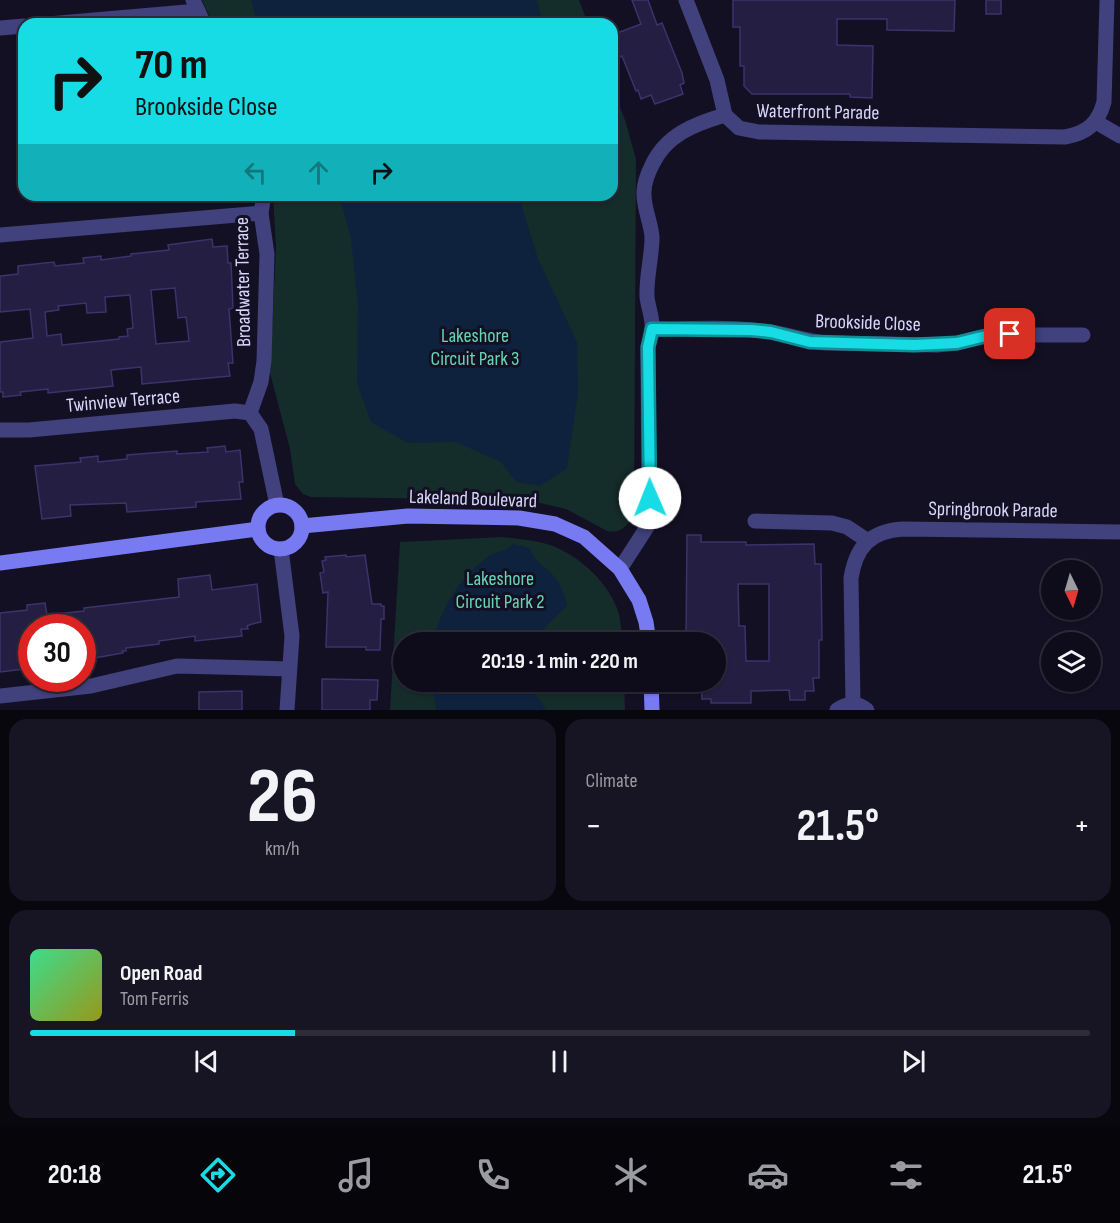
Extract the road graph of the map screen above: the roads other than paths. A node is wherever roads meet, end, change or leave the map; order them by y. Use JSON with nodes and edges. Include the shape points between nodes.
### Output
{"nodes":[{"id":1,"x":686,"y":0,"type":"edge"},
{"id":2,"x":1107,"y":0,"type":"edge"},
{"id":3,"x":198,"y":12,"type":"edge"},
{"id":4,"x":123,"y":18,"type":"edge"},
{"id":5,"x":18,"y":26,"type":"edge"},
{"id":6,"x":0,"y":28,"type":"edge"},
{"id":7,"x":725,"y":115,"type":"junction"},
{"id":8,"x":1096,"y":122,"type":"junction"},
{"id":9,"x":1120,"y":136,"type":"edge"},
{"id":10,"x":263,"y":201,"type":"edge"},
{"id":11,"x":261,"y":213,"type":"junction"},
{"id":12,"x":0,"y":235,"type":"edge"},
{"id":13,"x":652,"y":329,"type":"junction"},
{"id":14,"x":1083,"y":335,"type":"dead end"},
{"id":15,"x":250,"y":413,"type":"junction"},
{"id":16,"x":0,"y":430,"type":"edge"},
{"id":17,"x":277,"y":505,"type":"junction"},
{"id":18,"x":755,"y":521,"type":"dead end"},
{"id":19,"x":302,"y":526,"type":"junction"},
{"id":20,"x":258,"y":530,"type":"junction"},
{"id":21,"x":1120,"y":532,"type":"edge"},
{"id":22,"x":868,"y":541,"type":"junction"},
{"id":23,"x":281,"y":549,"type":"junction"},
{"id":24,"x":0,"y":563,"type":"edge"},
{"id":25,"x":620,"y":569,"type":"junction"},
{"id":26,"x":648,"y":632,"type":"edge"},
{"id":27,"x":289,"y":669,"type":"junction"},
{"id":28,"x":651,"y":692,"type":"edge"},
{"id":29,"x":0,"y":696,"type":"edge"},
{"id":30,"x":853,"y":704,"type":"junction"},
{"id":31,"x":287,"y":710,"type":"edge"},
{"id":32,"x":652,"y":710,"type":"edge"},
{"id":33,"x":837,"y":710,"type":"edge"},
{"id":34,"x":867,"y":710,"type":"edge"}],
"edges":[{"from":1,"to":7,"type":"street","via":[[717,80]]},
{"from":2,"to":8,"type":"street","via":[[1104,102]]},
{"from":3,"to":4,"type":"street"},
{"from":5,"to":6,"type":"street"},
{"from":7,"to":8,"type":"street","name":"Waterfront Parade","via":[[739,128],[759,132],[1065,137],[1087,131]]},
{"from":7,"to":13,"type":"street","via":[[667,141],[648,174],[644,192],[651,230],[647,296]]},
{"from":8,"to":9,"type":"street"},
{"from":10,"to":11,"type":"street","name":"Broadwater Terrace"},
{"from":11,"to":12,"type":"street"},
{"from":11,"to":15,"type":"street","name":"Broadwater Terrace","via":[[267,254],[264,361]]},
{"from":13,"to":14,"type":"street","name":"Brookside Close","via":[[751,330],[810,342],[914,345],[957,343],[990,335]]},
{"from":13,"to":25,"type":"street","via":[[648,347],[649,524]]},
{"from":15,"to":16,"type":"street","name":"Twinview Terrace","via":[[235,411]]},
{"from":15,"to":17,"type":"street","via":[[261,429]]},
{"from":17,"to":19,"type":"street","via":[[291,507]]},
{"from":17,"to":20,"type":"street","via":[[260,516]]},
{"from":18,"to":22,"type":"street","via":[[832,523],[847,527]]},
{"from":19,"to":23,"type":"street","via":[[299,539]]},
{"from":19,"to":25,"type":"street","name":"Lakeland Boulevard","via":[[408,516],[519,518],[555,524],[584,537]]},
{"from":20,"to":23,"type":"street","via":[[268,546]]},
{"from":20,"to":24,"type":"street"},
{"from":21,"to":22,"type":"street","name":"Springbrook Parade","via":[[903,529],[889,530]]},
{"from":22,"to":30,"type":"street","via":[[858,550],[851,578]]},
{"from":23,"to":27,"type":"street","via":[[292,636]]},
{"from":25,"to":26,"type":"street","name":"Lakeland Boulevard","via":[[639,600]]},
{"from":27,"to":29,"type":"street","via":[[177,666],[91,686]]},
{"from":27,"to":31,"type":"street"},
{"from":28,"to":32,"type":"street"},
{"from":30,"to":33,"type":"street"},
{"from":30,"to":34,"type":"street"}]}
